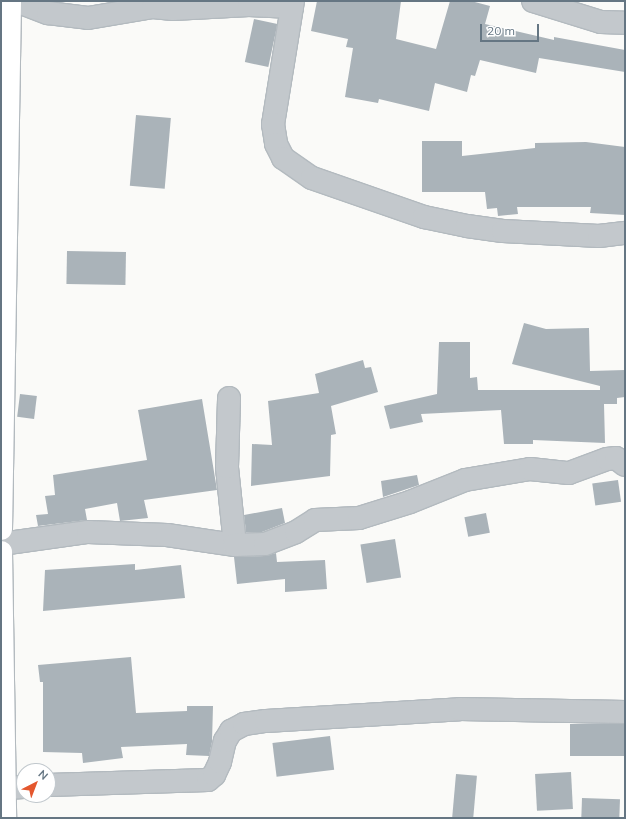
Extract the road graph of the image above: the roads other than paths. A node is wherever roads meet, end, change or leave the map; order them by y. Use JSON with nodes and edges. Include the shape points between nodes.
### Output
{"nodes":[{"id":1,"x":10,"y":1,"type":"edge"},
{"id":2,"x":16,"y":1,"type":"edge"},
{"id":3,"x":533,"y":1,"type":"edge"},
{"id":4,"x":293,"y":4,"type":"edge"},
{"id":5,"x":625,"y":23,"type":"edge"},
{"id":6,"x":625,"y":233,"type":"edge"},
{"id":7,"x":229,"y":398,"type":"dead end"},
{"id":8,"x":624,"y":463,"type":"edge"},
{"id":9,"x":1,"y":529,"type":"edge"},
{"id":10,"x":1,"y":544,"type":"edge"},
{"id":11,"x":235,"y":545,"type":"junction"},
{"id":12,"x":1,"y":552,"type":"edge"},
{"id":13,"x":625,"y":712,"type":"edge"},
{"id":14,"x":56,"y":785,"type":"edge"},
{"id":15,"x":14,"y":788,"type":"edge"},
{"id":16,"x":5,"y":818,"type":"edge"}],
"edges":[{"from":1,"to":9,"type":"main road"},
{"from":2,"to":4,"type":"street","via":[[48,13],[88,18],[153,7],[173,9]]},
{"from":3,"to":5,"type":"street","via":[[601,22]]},
{"from":4,"to":6,"type":"street","via":[[273,124],[276,144],[283,158],[312,178],[424,217],[503,231],[599,236]]},
{"from":7,"to":11,"type":"street","via":[[228,467]]},
{"from":8,"to":11,"type":"street","via":[[616,458],[569,473],[530,469],[465,480],[410,502],[359,518],[315,520],[296,532],[265,544]]},
{"from":10,"to":11,"type":"street","via":[[88,532],[167,535]]},
{"from":12,"to":15,"type":"main road"},
{"from":13,"to":14,"type":"street","via":[[460,709],[266,721],[244,724],[231,731],[225,741],[220,762],[208,780]]},
{"from":15,"to":16,"type":"main road"}]}
